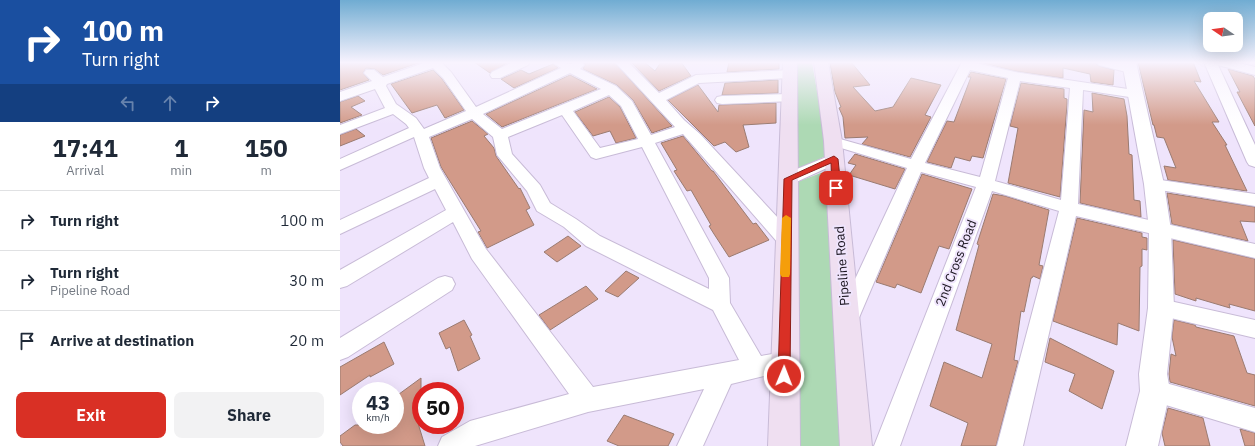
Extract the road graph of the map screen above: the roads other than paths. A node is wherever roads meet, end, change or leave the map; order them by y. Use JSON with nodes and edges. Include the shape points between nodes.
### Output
{"nodes":[{"id":1,"x":364,"y":83,"type":"edge"},
{"id":2,"x":380,"y":83,"type":"edge"},
{"id":3,"x":453,"y":83,"type":"edge"},
{"id":4,"x":534,"y":83,"type":"edge"},
{"id":5,"x":601,"y":83,"type":"edge"},
{"id":6,"x":642,"y":83,"type":"edge"},
{"id":7,"x":689,"y":83,"type":"edge"},
{"id":8,"x":790,"y":83,"type":"edge"},
{"id":9,"x":824,"y":83,"type":"edge"},
{"id":10,"x":958,"y":83,"type":"edge"},
{"id":11,"x":1013,"y":83,"type":"edge"},
{"id":12,"x":1062,"y":83,"type":"edge"},
{"id":13,"x":1133,"y":83,"type":"edge"},
{"id":14,"x":1219,"y":83,"type":"edge"},
{"id":15,"x":1077,"y":85,"type":"junction"},
{"id":16,"x":611,"y":89,"type":"junction"},
{"id":17,"x":1136,"y":94,"type":"junction"},
{"id":18,"x":340,"y":97,"type":"edge"},
{"id":19,"x":789,"y":98,"type":"junction"},
{"id":20,"x":658,"y":99,"type":"junction"},
{"id":21,"x":722,"y":100,"type":"dead end"},
{"id":22,"x":564,"y":108,"type":"junction"},
{"id":23,"x":395,"y":109,"type":"junction"},
{"id":24,"x":474,"y":113,"type":"junction"},
{"id":25,"x":685,"y":129,"type":"junction"},
{"id":26,"x":340,"y":130,"type":"edge"},
{"id":27,"x":419,"y":132,"type":"junction"},
{"id":28,"x":500,"y":135,"type":"junction"},
{"id":29,"x":646,"y":141,"type":"junction"},
{"id":30,"x":834,"y":150,"type":"junction"},
{"id":31,"x":1255,"y":162,"type":"edge"},
{"id":32,"x":340,"y":165,"type":"edge"},
{"id":33,"x":916,"y":166,"type":"junction"},
{"id":34,"x":788,"y":179,"type":"junction"},
{"id":35,"x":439,"y":180,"type":"junction"},
{"id":36,"x":986,"y":184,"type":"junction"},
{"id":37,"x":1154,"y":184,"type":"junction"},
{"id":38,"x":1255,"y":200,"type":"edge"},
{"id":39,"x":1069,"y":208,"type":"junction"},
{"id":40,"x":456,"y":212,"type":"junction"},
{"id":41,"x":340,"y":228,"type":"edge"},
{"id":42,"x":1160,"y":230,"type":"junction"},
{"id":43,"x":786,"y":239,"type":"junction"},
{"id":44,"x":1255,"y":251,"type":"edge"},
{"id":45,"x":340,"y":280,"type":"edge"},
{"id":46,"x":445,"y":284,"type":"dead end"},
{"id":47,"x":720,"y":304,"type":"junction"},
{"id":48,"x":1161,"y":308,"type":"junction"},
{"id":49,"x":846,"y":323,"type":"junction"},
{"id":50,"x":1255,"y":329,"type":"edge"},
{"id":51,"x":340,"y":350,"type":"edge"},
{"id":52,"x":784,"y":362,"type":"junction"},
{"id":53,"x":755,"y":367,"type":"junction"},
{"id":54,"x":723,"y":375,"type":"junction"},
{"id":55,"x":1155,"y":391,"type":"junction"},
{"id":56,"x":588,"y":400,"type":"junction"},
{"id":57,"x":1255,"y":420,"type":"edge"},
{"id":58,"x":451,"y":446,"type":"edge"},
{"id":59,"x":690,"y":446,"type":"edge"},
{"id":60,"x":784,"y":446,"type":"edge"},
{"id":61,"x":856,"y":446,"type":"edge"},
{"id":62,"x":886,"y":446,"type":"edge"},
{"id":63,"x":1010,"y":446,"type":"edge"},
{"id":64,"x":1142,"y":446,"type":"edge"}],
"edges":[{"from":1,"to":18,"type":"street"},
{"from":2,"to":23,"type":"street"},
{"from":3,"to":24,"type":"street"},
{"from":4,"to":24,"type":"street"},
{"from":5,"to":16,"type":"street"},
{"from":6,"to":20,"type":"street"},
{"from":7,"to":20,"type":"street"},
{"from":8,"to":19,"type":"main road"},
{"from":9,"to":30,"type":"main road","name":"Pipeline Road"},
{"from":10,"to":33,"type":"street"},
{"from":11,"to":36,"type":"street","name":"2nd Cross Road"},
{"from":12,"to":15,"type":"street"},
{"from":13,"to":17,"type":"street"},
{"from":14,"to":31,"type":"street"},
{"from":15,"to":17,"type":"street"},
{"from":15,"to":39,"type":"street"},
{"from":16,"to":22,"type":"street"},
{"from":16,"to":29,"type":"street","via":[[627,104]]},
{"from":17,"to":37,"type":"street"},
{"from":19,"to":21,"type":"street"},
{"from":19,"to":34,"type":"main road"},
{"from":20,"to":25,"type":"street"},
{"from":22,"to":28,"type":"street"},
{"from":22,"to":29,"type":"street","via":[[596,154]]},
{"from":23,"to":26,"type":"street"},
{"from":23,"to":27,"type":"street","via":[[411,121]]},
{"from":24,"to":27,"type":"street","via":[[452,123]]},
{"from":24,"to":28,"type":"street"},
{"from":25,"to":29,"type":"street"},
{"from":25,"to":43,"type":"street"},
{"from":27,"to":32,"type":"street"},
{"from":27,"to":35,"type":"street"},
{"from":28,"to":47,"type":"street","via":[[505,155],[534,189],[543,207],[593,241]]},
{"from":29,"to":47,"type":"street","via":[[719,278]]},
{"from":30,"to":33,"type":"street","via":[[852,146]]},
{"from":30,"to":34,"type":"street"},
{"from":30,"to":49,"type":"main road","name":"Pipeline Road"},
{"from":33,"to":36,"type":"street"},
{"from":33,"to":49,"type":"street"},
{"from":34,"to":43,"type":"main road"},
{"from":35,"to":40,"type":"street"},
{"from":35,"to":41,"type":"street"},
{"from":36,"to":39,"type":"street"},
{"from":36,"to":62,"type":"street","name":"2nd Cross Road"},
{"from":37,"to":38,"type":"street"},
{"from":37,"to":42,"type":"street"},
{"from":39,"to":42,"type":"street"},
{"from":39,"to":63,"type":"street"},
{"from":40,"to":45,"type":"street"},
{"from":40,"to":56,"type":"street","via":[[479,254]]},
{"from":42,"to":44,"type":"street"},
{"from":42,"to":48,"type":"street"},
{"from":43,"to":52,"type":"main road"},
{"from":46,"to":51,"type":"street"},
{"from":47,"to":53,"type":"street"},
{"from":48,"to":50,"type":"street"},
{"from":48,"to":55,"type":"street","via":[[1153,374]]},
{"from":49,"to":61,"type":"main road","name":"Pipeline Road"},
{"from":52,"to":53,"type":"street"},
{"from":52,"to":60,"type":"main road"},
{"from":53,"to":54,"type":"street"},
{"from":54,"to":56,"type":"street"},
{"from":54,"to":59,"type":"street"},
{"from":55,"to":57,"type":"street"},
{"from":55,"to":64,"type":"street"},
{"from":56,"to":58,"type":"street","via":[[470,434]]}]}
